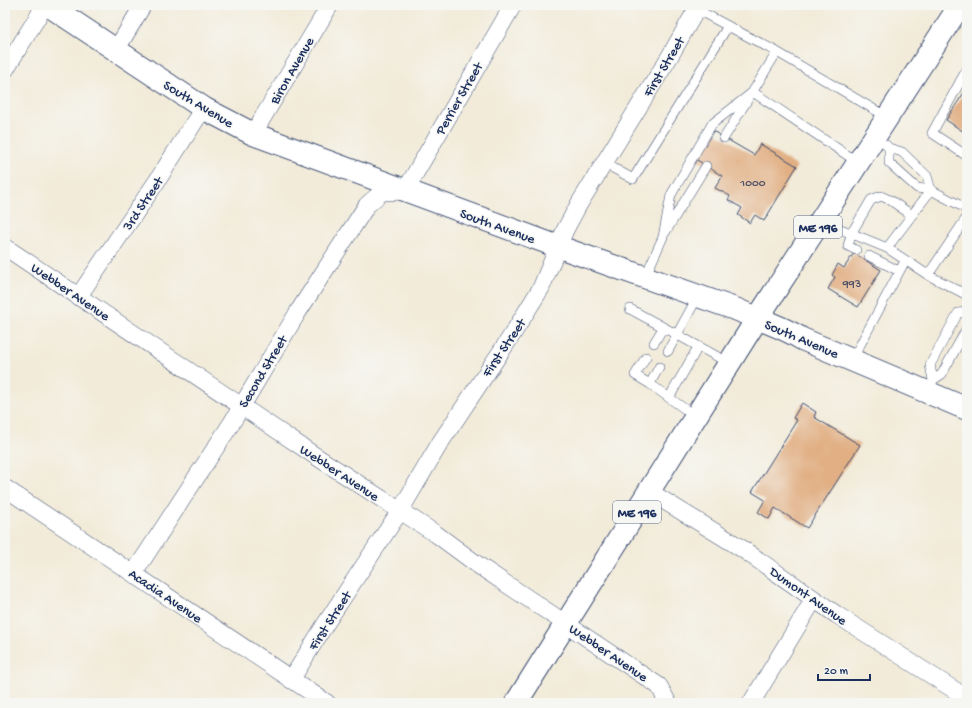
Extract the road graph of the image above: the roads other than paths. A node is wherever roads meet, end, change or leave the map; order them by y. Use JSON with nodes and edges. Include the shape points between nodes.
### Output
{"nodes":[{"id":1,"x":45,"y":5,"type":"edge"},
{"id":2,"x":48,"y":5,"type":"edge"},
{"id":3,"x":143,"y":5,"type":"edge"},
{"id":4,"x":330,"y":5,"type":"edge"},
{"id":5,"x":513,"y":5,"type":"edge"},
{"id":6,"x":960,"y":5,"type":"edge"},
{"id":7,"x":697,"y":7,"type":"edge"},
{"id":8,"x":728,"y":26,"type":"junction"},
{"id":9,"x":116,"y":50,"type":"junction"},
{"id":10,"x":777,"y":52,"type":"junction"},
{"id":11,"x":967,"y":69,"type":"edge"},
{"id":12,"x":5,"y":70,"type":"edge"},
{"id":13,"x":753,"y":92,"type":"junction"},
{"id":14,"x":205,"y":109,"type":"junction"},
{"id":15,"x":884,"y":133,"type":"junction"},
{"id":16,"x":253,"y":134,"type":"junction"},
{"id":17,"x":724,"y":138,"type":"dead end"},
{"id":18,"x":967,"y":156,"type":"edge"},
{"id":19,"x":604,"y":163,"type":"junction"},
{"id":20,"x":859,"y":163,"type":"junction"},
{"id":21,"x":706,"y":166,"type":"dead end"},
{"id":22,"x":931,"y":190,"type":"junction"},
{"id":23,"x":405,"y":191,"type":"junction"},
{"id":24,"x":967,"y":209,"type":"edge"},
{"id":25,"x":912,"y":215,"type":"junction"},
{"id":26,"x":967,"y":217,"type":"edge"},
{"id":27,"x":821,"y":221,"type":"junction"},
{"id":28,"x":851,"y":234,"type":"junction"},
{"id":29,"x":663,"y":237,"type":"junction"},
{"id":30,"x":5,"y":247,"type":"edge"},
{"id":31,"x":559,"y":247,"type":"junction"},
{"id":32,"x":887,"y":248,"type":"junction"},
{"id":33,"x":856,"y":250,"type":"dead end"},
{"id":34,"x":869,"y":256,"type":"dead end"},
{"id":35,"x":905,"y":261,"type":"junction"},
{"id":36,"x":899,"y":271,"type":"junction"},
{"id":37,"x":928,"y":275,"type":"junction"},
{"id":38,"x":645,"y":277,"type":"junction"},
{"id":39,"x":967,"y":295,"type":"edge"},
{"id":40,"x":698,"y":296,"type":"junction"},
{"id":41,"x":78,"y":297,"type":"junction"},
{"id":42,"x":630,"y":309,"type":"dead end"},
{"id":43,"x":967,"y":312,"type":"edge"},
{"id":44,"x":757,"y":319,"type":"junction"},
{"id":45,"x":663,"y":328,"type":"junction"},
{"id":46,"x":967,"y":328,"type":"edge"},
{"id":47,"x":676,"y":336,"type":"junction"},
{"id":48,"x":654,"y":343,"type":"dead end"},
{"id":49,"x":698,"y":347,"type":"junction"},
{"id":50,"x":668,"y":351,"type":"dead end"},
{"id":51,"x":646,"y":357,"type":"dead end"},
{"id":52,"x":852,"y":360,"type":"junction"},
{"id":53,"x":730,"y":364,"type":"junction"},
{"id":54,"x":659,"y":367,"type":"dead end"},
{"id":55,"x":650,"y":384,"type":"junction"},
{"id":56,"x":930,"y":386,"type":"junction"},
{"id":57,"x":669,"y":398,"type":"junction"},
{"id":58,"x":241,"y":406,"type":"junction"},
{"id":59,"x":967,"y":409,"type":"edge"},
{"id":60,"x":697,"y":417,"type":"junction"},
{"id":61,"x":5,"y":488,"type":"edge"},
{"id":62,"x":650,"y":492,"type":"junction"},
{"id":63,"x":400,"y":511,"type":"junction"},
{"id":64,"x":134,"y":573,"type":"junction"},
{"id":65,"x":814,"y":599,"type":"junction"},
{"id":66,"x":567,"y":623,"type":"junction"},
{"id":67,"x":291,"y":680,"type":"junction"},
{"id":68,"x":967,"y":698,"type":"edge"},
{"id":69,"x":327,"y":703,"type":"edge"},
{"id":70,"x":516,"y":703,"type":"edge"},
{"id":71,"x":668,"y":703,"type":"edge"},
{"id":72,"x":751,"y":703,"type":"edge"}],
"edges":[{"from":1,"to":12,"type":"street"},
{"from":2,"to":9,"type":"main road","name":"South Avenue"},
{"from":3,"to":9,"type":"street"},
{"from":4,"to":16,"type":"street","name":"Biron Avenue"},
{"from":5,"to":23,"type":"street","name":"Perrier Street"},
{"from":6,"to":15,"type":"main road","number":"ME 196"},
{"from":7,"to":8,"type":"lane"},
{"from":7,"to":19,"type":"street","name":"First Street"},
{"from":8,"to":10,"type":"lane"},
{"from":8,"to":19,"type":"lane","via":[[633,179]]},
{"from":9,"to":14,"type":"main road","name":"South Avenue"},
{"from":10,"to":13,"type":"lane"},
{"from":10,"to":15,"type":"lane"},
{"from":11,"to":18,"type":"lane","via":[[932,133]]},
{"from":13,"to":17,"type":"lane"},
{"from":13,"to":20,"type":"lane"},
{"from":13,"to":29,"type":"lane","via":[[712,124],[670,194]]},
{"from":14,"to":16,"type":"main road","name":"South Avenue"},
{"from":14,"to":41,"type":"street","name":"3rd Street"},
{"from":15,"to":20,"type":"main road","number":"ME 196"},
{"from":15,"to":22,"type":"lane","via":[[927,176]]},
{"from":15,"to":22,"type":"lane","via":[[889,163],[917,188]]},
{"from":16,"to":23,"type":"main road","name":"South Avenue"},
{"from":19,"to":31,"type":"street","name":"First Street","via":[[579,204]]},
{"from":20,"to":27,"type":"main road","number":"ME 196"},
{"from":21,"to":29,"type":"lane"},
{"from":22,"to":24,"type":"lane"},
{"from":22,"to":25,"type":"lane"},
{"from":23,"to":31,"type":"main road","name":"South Avenue"},
{"from":23,"to":58,"type":"street","name":"Second Street","via":[[382,192],[367,205]]},
{"from":25,"to":28,"type":"lane","via":[[881,196],[871,200]]},
{"from":25,"to":32,"type":"lane"},
{"from":26,"to":37,"type":"lane"},
{"from":27,"to":28,"type":"lane"},
{"from":27,"to":44,"type":"main road","number":"ME 196"},
{"from":28,"to":32,"type":"lane"},
{"from":28,"to":33,"type":"lane","via":[[848,246]]},
{"from":29,"to":38,"type":"lane"},
{"from":30,"to":41,"type":"street","name":"Webber Avenue"},
{"from":31,"to":38,"type":"main road","name":"South Avenue"},
{"from":31,"to":63,"type":"street","name":"First Street","via":[[541,288],[440,443]]},
{"from":32,"to":35,"type":"lane"},
{"from":34,"to":36,"type":"lane"},
{"from":35,"to":36,"type":"lane"},
{"from":35,"to":37,"type":"lane"},
{"from":36,"to":52,"type":"lane"},
{"from":37,"to":39,"type":"lane"},
{"from":38,"to":40,"type":"main road","name":"South Avenue"},
{"from":40,"to":44,"type":"main road","name":"South Avenue"},
{"from":40,"to":47,"type":"lane"},
{"from":41,"to":58,"type":"street","name":"Webber Avenue"},
{"from":42,"to":45,"type":"lane"},
{"from":43,"to":56,"type":"lane","via":[[958,313],[930,365]]},
{"from":44,"to":52,"type":"main road","name":"South Avenue","via":[[786,329],[802,339]]},
{"from":44,"to":53,"type":"main road","number":"ME 196"},
{"from":45,"to":47,"type":"lane"},
{"from":45,"to":48,"type":"lane"},
{"from":46,"to":56,"type":"lane","via":[[942,374]]},
{"from":47,"to":49,"type":"lane"},
{"from":47,"to":50,"type":"lane"},
{"from":49,"to":53,"type":"lane"},
{"from":49,"to":57,"type":"lane"},
{"from":51,"to":55,"type":"lane","via":[[635,375]]},
{"from":52,"to":56,"type":"main road","name":"South Avenue"},
{"from":53,"to":60,"type":"main road","number":"ME 196"},
{"from":54,"to":55,"type":"lane"},
{"from":55,"to":57,"type":"lane"},
{"from":56,"to":59,"type":"main road","name":"South Avenue"},
{"from":57,"to":60,"type":"lane"},
{"from":58,"to":63,"type":"street","name":"Webber Avenue"},
{"from":58,"to":64,"type":"street","name":"Second Street"},
{"from":60,"to":62,"type":"main road","number":"ME 196"},
{"from":61,"to":64,"type":"street","name":"Acadia Avenue"},
{"from":62,"to":65,"type":"street","name":"Dumont Avenue","via":[[741,548]]},
{"from":62,"to":66,"type":"main road","number":"ME 196"},
{"from":63,"to":66,"type":"street","name":"Webber Avenue"},
{"from":63,"to":67,"type":"street","name":"First Street"},
{"from":64,"to":67,"type":"street","name":"Acadia Avenue"},
{"from":65,"to":68,"type":"street","name":"Dumont Avenue"},
{"from":65,"to":72,"type":"street"},
{"from":66,"to":70,"type":"main road","number":"ME 196"},
{"from":66,"to":71,"type":"street","name":"Webber Avenue","via":[[659,686]]},
{"from":67,"to":69,"type":"street","name":"Acadia Avenue"}]}
